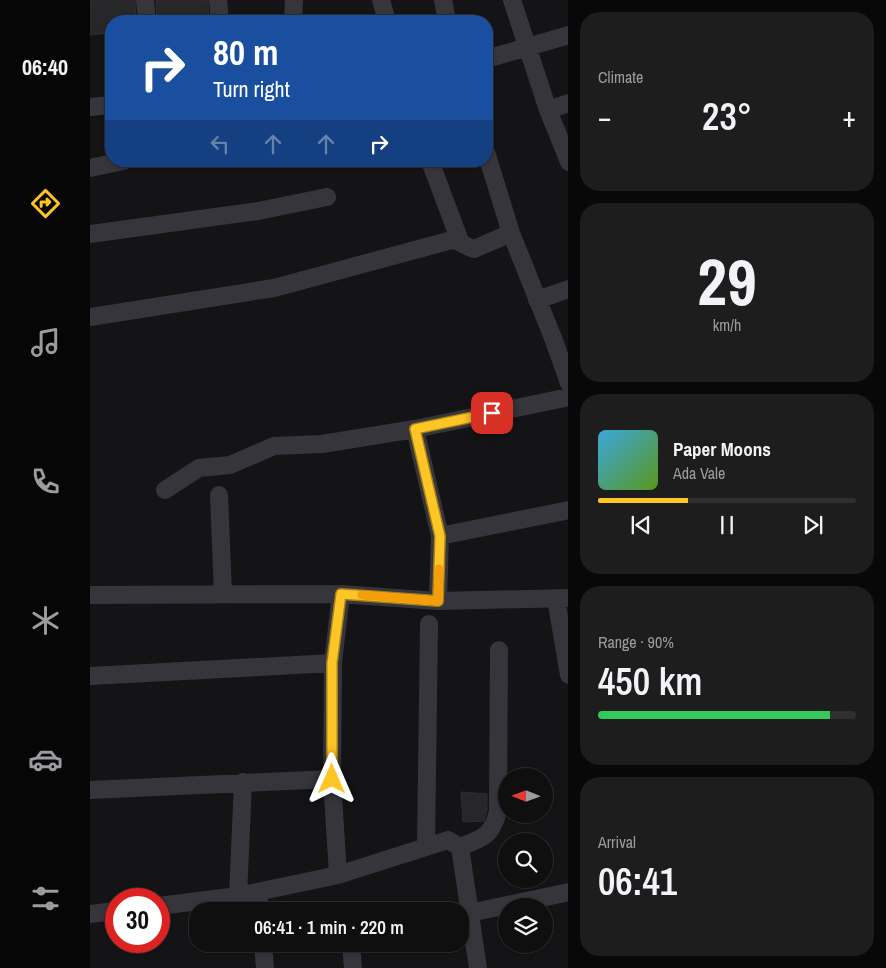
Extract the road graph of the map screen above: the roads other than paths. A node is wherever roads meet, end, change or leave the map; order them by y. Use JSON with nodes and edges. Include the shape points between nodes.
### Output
{"nodes":[{"id":1,"x":145,"y":0,"type":"edge"},
{"id":2,"x":218,"y":0,"type":"edge"},
{"id":3,"x":294,"y":0,"type":"edge"},
{"id":4,"x":381,"y":0,"type":"edge"},
{"id":5,"x":443,"y":0,"type":"edge"},
{"id":6,"x":512,"y":0,"type":"edge"},
{"id":7,"x":146,"y":15,"type":"edge"},
{"id":8,"x":219,"y":15,"type":"edge"},
{"id":9,"x":294,"y":15,"type":"edge"},
{"id":10,"x":386,"y":15,"type":"edge"},
{"id":11,"x":447,"y":15,"type":"edge"},
{"id":12,"x":568,"y":35,"type":"edge"},
{"id":13,"x":528,"y":46,"type":"junction"},
{"id":14,"x":493,"y":57,"type":"edge"},
{"id":15,"x":568,"y":103,"type":"edge"},
{"id":16,"x":105,"y":106,"type":"edge"},
{"id":17,"x":90,"y":107,"type":"edge"},
{"id":18,"x":548,"y":110,"type":"junction"},
{"id":19,"x":568,"y":162,"type":"edge"},
{"id":20,"x":105,"y":165,"type":"edge"},
{"id":21,"x":432,"y":167,"type":"edge"},
{"id":22,"x":491,"y":167,"type":"edge"},
{"id":23,"x":90,"y":168,"type":"edge"},
{"id":24,"x":327,"y":197,"type":"dead end"},
{"id":25,"x":511,"y":233,"type":"junction"},
{"id":26,"x":90,"y":234,"type":"edge"},
{"id":27,"x":460,"y":241,"type":"junction"},
{"id":28,"x":568,"y":289,"type":"edge"},
{"id":29,"x":537,"y":300,"type":"junction"},
{"id":30,"x":90,"y":317,"type":"edge"},
{"id":31,"x":568,"y":383,"type":"edge"},
{"id":32,"x":568,"y":397,"type":"edge"},
{"id":33,"x":415,"y":429,"type":"junction"},
{"id":34,"x":165,"y":490,"type":"dead end"},
{"id":35,"x":220,"y":495,"type":"dead end"},
{"id":36,"x":568,"y":510,"type":"edge"},
{"id":37,"x":440,"y":536,"type":"junction"},
{"id":38,"x":223,"y":594,"type":"junction"},
{"id":39,"x":341,"y":594,"type":"junction"},
{"id":40,"x":90,"y":595,"type":"edge"},
{"id":41,"x":562,"y":599,"type":"edge"},
{"id":42,"x":438,"y":601,"type":"junction"},
{"id":43,"x":428,"y":624,"type":"dead end"},
{"id":44,"x":498,"y":650,"type":"dead end"},
{"id":45,"x":332,"y":663,"type":"junction"},
{"id":46,"x":568,"y":675,"type":"edge"},
{"id":47,"x":90,"y":676,"type":"edge"},
{"id":48,"x":332,"y":779,"type":"junction"},
{"id":49,"x":244,"y":782,"type":"junction"},
{"id":50,"x":90,"y":790,"type":"edge"},
{"id":51,"x":426,"y":847,"type":"junction"},
{"id":52,"x":460,"y":847,"type":"junction"},
{"id":53,"x":338,"y":875,"type":"junction"},
{"id":54,"x":258,"y":892,"type":"junction"},
{"id":55,"x":568,"y":892,"type":"edge"},
{"id":56,"x":238,"y":896,"type":"junction"},
{"id":57,"x":259,"y":902,"type":"edge"},
{"id":58,"x":464,"y":902,"type":"edge"},
{"id":59,"x":170,"y":905,"type":"edge"},
{"id":60,"x":105,"y":912,"type":"edge"},
{"id":61,"x":469,"y":913,"type":"edge"},
{"id":62,"x":90,"y":914,"type":"edge"},
{"id":63,"x":469,"y":931,"type":"edge"},
{"id":64,"x":264,"y":952,"type":"edge"},
{"id":65,"x":352,"y":952,"type":"edge"},
{"id":66,"x":265,"y":968,"type":"edge"},
{"id":67,"x":353,"y":968,"type":"edge"},
{"id":68,"x":478,"y":968,"type":"edge"}],
"edges":[{"from":1,"to":7,"type":"street"},
{"from":2,"to":8,"type":"street"},
{"from":3,"to":9,"type":"street"},
{"from":4,"to":10,"type":"street"},
{"from":5,"to":11,"type":"street"},
{"from":6,"to":13,"type":"street"},
{"from":12,"to":13,"type":"street"},
{"from":13,"to":14,"type":"street"},
{"from":13,"to":18,"type":"street"},
{"from":15,"to":18,"type":"street"},
{"from":16,"to":17,"type":"street"},
{"from":18,"to":19,"type":"street"},
{"from":20,"to":23,"type":"street"},
{"from":21,"to":27,"type":"street"},
{"from":22,"to":25,"type":"street"},
{"from":24,"to":26,"type":"street","via":[[258,211]]},
{"from":25,"to":27,"type":"street","via":[[474,249]]},
{"from":25,"to":29,"type":"street"},
{"from":27,"to":30,"type":"street","via":[[452,240],[274,288]]},
{"from":28,"to":29,"type":"street"},
{"from":29,"to":31,"type":"street"},
{"from":32,"to":33,"type":"street"},
{"from":33,"to":34,"type":"street","via":[[322,444],[274,446],[230,465],[199,468]]},
{"from":33,"to":37,"type":"street"},
{"from":35,"to":38,"type":"street"},
{"from":36,"to":37,"type":"street"},
{"from":37,"to":42,"type":"street"},
{"from":38,"to":39,"type":"street"},
{"from":38,"to":40,"type":"street"},
{"from":39,"to":42,"type":"street"},
{"from":39,"to":45,"type":"street"},
{"from":41,"to":42,"type":"street"},
{"from":41,"to":46,"type":"street"},
{"from":43,"to":51,"type":"street"},
{"from":44,"to":52,"type":"street","via":[[498,810],[494,827],[483,838]]},
{"from":45,"to":47,"type":"street"},
{"from":45,"to":48,"type":"street"},
{"from":48,"to":49,"type":"street"},
{"from":48,"to":53,"type":"street"},
{"from":49,"to":50,"type":"street"},
{"from":49,"to":56,"type":"street"},
{"from":51,"to":52,"type":"street","via":[[448,840]]},
{"from":51,"to":53,"type":"street"},
{"from":52,"to":58,"type":"street"},
{"from":53,"to":54,"type":"street"},
{"from":54,"to":56,"type":"street"},
{"from":54,"to":57,"type":"street"},
{"from":55,"to":61,"type":"street"},
{"from":56,"to":59,"type":"street"},
{"from":60,"to":62,"type":"street"},
{"from":63,"to":68,"type":"street"},
{"from":64,"to":66,"type":"street"},
{"from":65,"to":67,"type":"street"}]}
